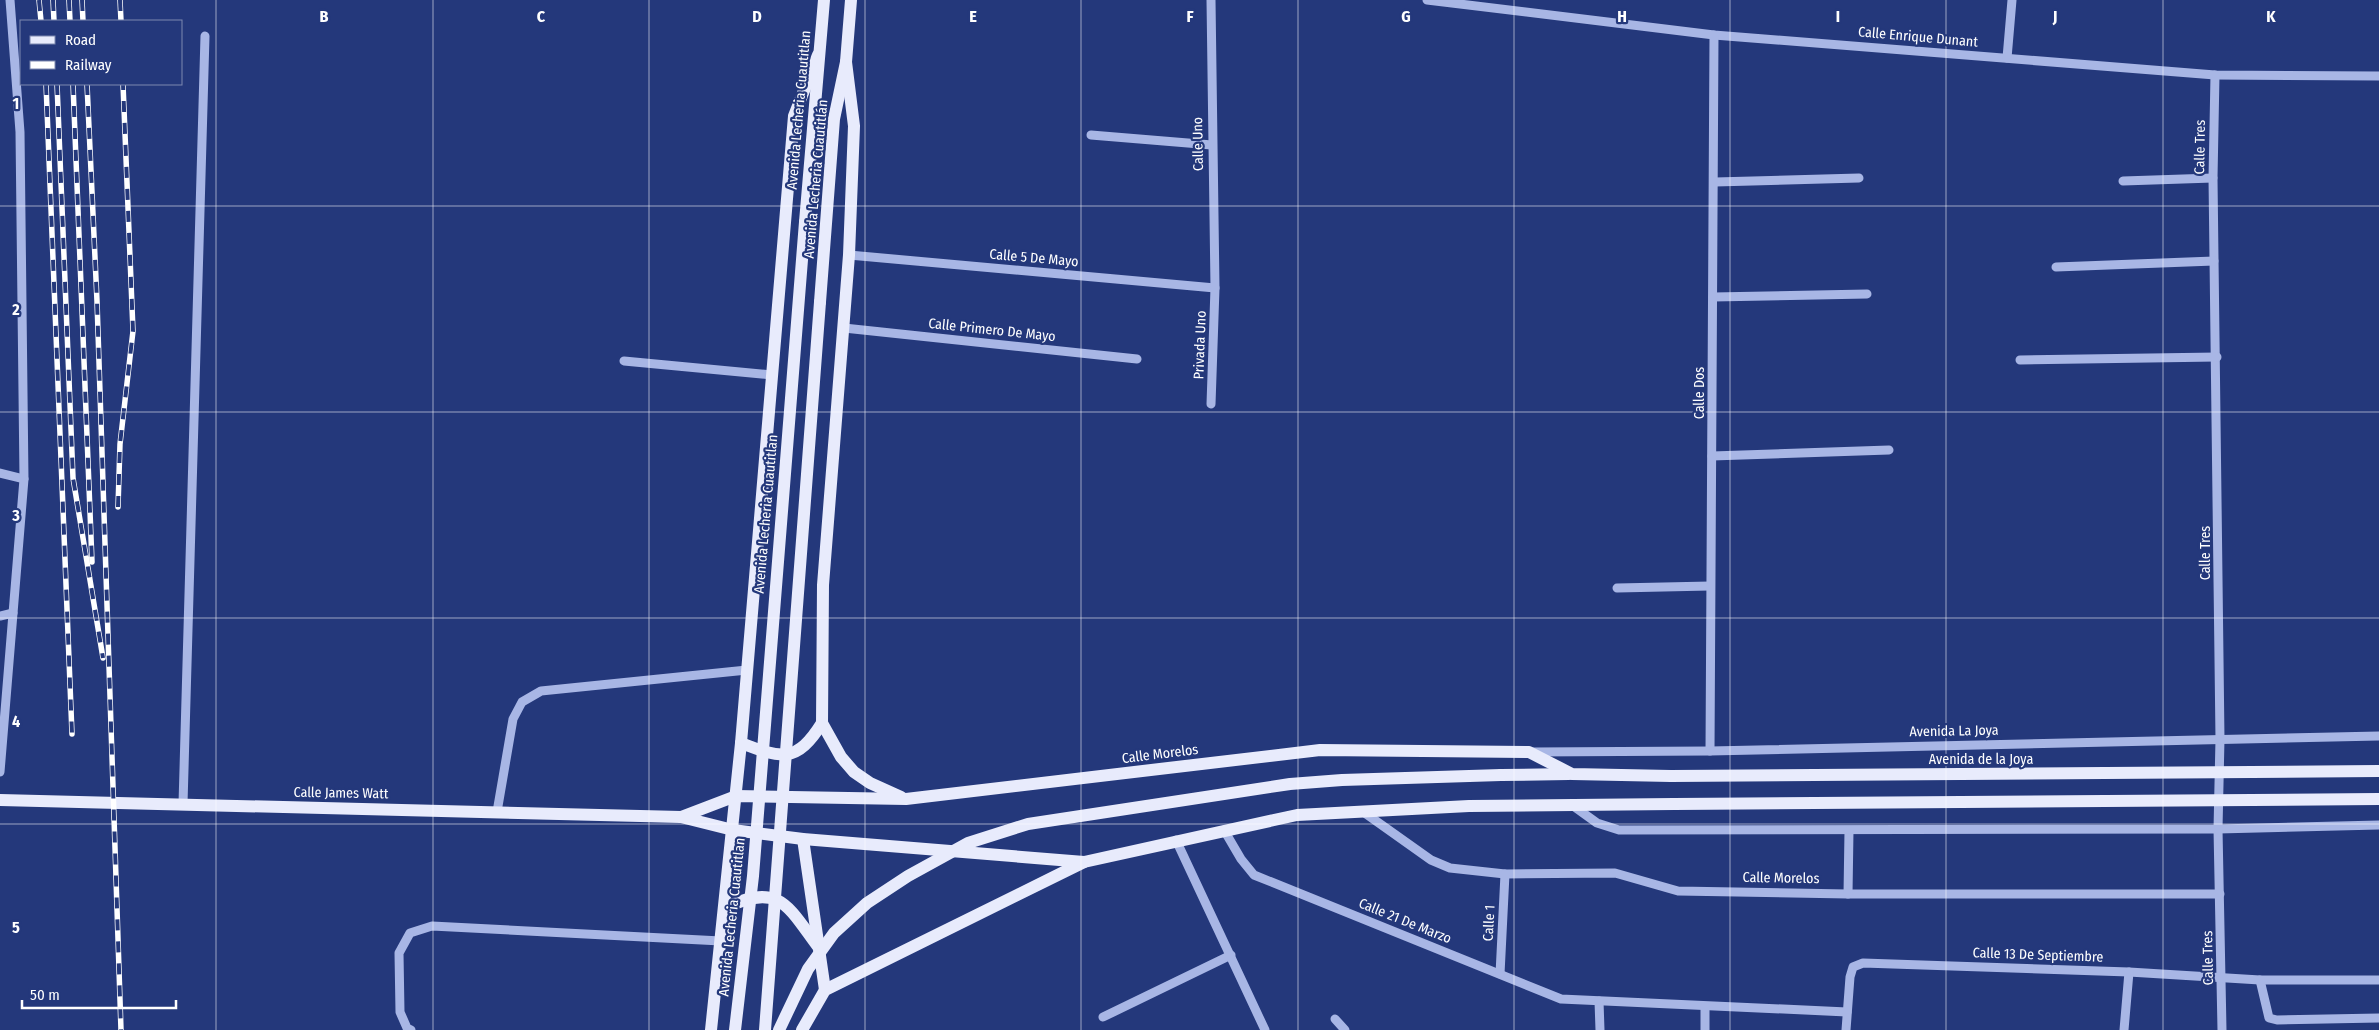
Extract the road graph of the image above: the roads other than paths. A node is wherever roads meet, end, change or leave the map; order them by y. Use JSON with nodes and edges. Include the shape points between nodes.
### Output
{"nodes":[{"id":1,"x":10,"y":0,"type":"edge"},
{"id":2,"x":824,"y":0,"type":"edge"},
{"id":3,"x":851,"y":0,"type":"edge"},
{"id":4,"x":1211,"y":0,"type":"edge"},
{"id":5,"x":1427,"y":0,"type":"edge"},
{"id":6,"x":2012,"y":0,"type":"edge"},
{"id":7,"x":1714,"y":35,"type":"junction"},
{"id":8,"x":205,"y":36,"type":"dead end"},
{"id":9,"x":818,"y":55,"type":"junction"},
{"id":10,"x":2007,"y":58,"type":"junction"},
{"id":11,"x":846,"y":62,"type":"junction"},
{"id":12,"x":2215,"y":75,"type":"junction"},
{"id":13,"x":2379,"y":76,"type":"edge"},
{"id":14,"x":1092,"y":135,"type":"dead end"},
{"id":15,"x":1212,"y":145,"type":"junction"},
{"id":16,"x":1859,"y":178,"type":"dead end"},
{"id":17,"x":2214,"y":178,"type":"junction"},
{"id":18,"x":2123,"y":181,"type":"dead end"},
{"id":19,"x":1715,"y":182,"type":"junction"},
{"id":20,"x":850,"y":255,"type":"junction"},
{"id":21,"x":2214,"y":261,"type":"junction"},
{"id":22,"x":2056,"y":267,"type":"dead end"},
{"id":23,"x":1215,"y":288,"type":"junction"},
{"id":24,"x":1867,"y":294,"type":"dead end"},
{"id":25,"x":1713,"y":297,"type":"junction"},
{"id":26,"x":844,"y":328,"type":"junction"},
{"id":27,"x":2217,"y":357,"type":"junction"},
{"id":28,"x":1137,"y":359,"type":"dead end"},
{"id":29,"x":2020,"y":360,"type":"dead end"},
{"id":30,"x":624,"y":361,"type":"dead end"},
{"id":31,"x":772,"y":375,"type":"junction"},
{"id":32,"x":1211,"y":404,"type":"dead end"},
{"id":33,"x":1889,"y":450,"type":"dead end"},
{"id":34,"x":1712,"y":456,"type":"junction"},
{"id":35,"x":0,"y":474,"type":"edge"},
{"id":36,"x":24,"y":479,"type":"junction"},
{"id":37,"x":1710,"y":586,"type":"junction"},
{"id":38,"x":1617,"y":588,"type":"dead end"},
{"id":39,"x":14,"y":613,"type":"junction"},
{"id":40,"x":0,"y":616,"type":"edge"},
{"id":41,"x":4,"y":667,"type":"edge"},
{"id":42,"x":747,"y":670,"type":"junction"},
{"id":43,"x":822,"y":722,"type":"junction"},
{"id":44,"x":2379,"y":736,"type":"edge"},
{"id":45,"x":2220,"y":739,"type":"junction"},
{"id":46,"x":741,"y":743,"type":"junction"},
{"id":47,"x":1710,"y":750,"type":"junction"},
{"id":48,"x":1529,"y":752,"type":"junction"},
{"id":49,"x":2379,"y":771,"type":"edge"},
{"id":50,"x":0,"y":772,"type":"edge"},
{"id":51,"x":1577,"y":774,"type":"junction"},
{"id":52,"x":736,"y":796,"type":"junction"},
{"id":53,"x":906,"y":799,"type":"junction"},
{"id":54,"x":2379,"y":799,"type":"edge"},
{"id":55,"x":0,"y":800,"type":"edge"},
{"id":56,"x":183,"y":804,"type":"junction"},
{"id":57,"x":1578,"y":805,"type":"junction"},
{"id":58,"x":1362,"y":810,"type":"junction"},
{"id":59,"x":497,"y":812,"type":"junction"},
{"id":60,"x":681,"y":817,"type":"junction"},
{"id":61,"x":2379,"y":825,"type":"edge"},
{"id":62,"x":2218,"y":829,"type":"junction"},
{"id":63,"x":733,"y":830,"type":"junction"},
{"id":64,"x":1224,"y":830,"type":"junction"},
{"id":65,"x":1849,"y":831,"type":"junction"},
{"id":66,"x":803,"y":839,"type":"junction"},
{"id":67,"x":1176,"y":840,"type":"junction"},
{"id":68,"x":1084,"y":862,"type":"junction"},
{"id":69,"x":1506,"y":874,"type":"junction"},
{"id":70,"x":1848,"y":894,"type":"junction"},
{"id":71,"x":2220,"y":894,"type":"junction"},
{"id":72,"x":725,"y":908,"type":"junction"},
{"id":73,"x":721,"y":941,"type":"junction"},
{"id":74,"x":820,"y":950,"type":"junction"},
{"id":75,"x":1231,"y":955,"type":"junction"},
{"id":76,"x":2129,"y":972,"type":"junction"},
{"id":77,"x":1500,"y":974,"type":"junction"},
{"id":78,"x":2222,"y":977,"type":"junction"},
{"id":79,"x":2260,"y":980,"type":"junction"},
{"id":80,"x":2379,"y":980,"type":"edge"},
{"id":81,"x":825,"y":990,"type":"junction"},
{"id":82,"x":1599,"y":1001,"type":"junction"},
{"id":83,"x":1705,"y":1007,"type":"junction"},
{"id":84,"x":1847,"y":1012,"type":"junction"},
{"id":85,"x":1103,"y":1017,"type":"dead end"},
{"id":86,"x":2379,"y":1018,"type":"edge"},
{"id":87,"x":1335,"y":1019,"type":"dead end"},
{"id":88,"x":411,"y":1030,"type":"edge"},
{"id":89,"x":711,"y":1030,"type":"edge"},
{"id":90,"x":735,"y":1030,"type":"edge"},
{"id":91,"x":765,"y":1030,"type":"edge"},
{"id":92,"x":779,"y":1030,"type":"edge"},
{"id":93,"x":802,"y":1030,"type":"edge"},
{"id":94,"x":1265,"y":1030,"type":"edge"},
{"id":95,"x":1345,"y":1030,"type":"edge"},
{"id":96,"x":1600,"y":1030,"type":"edge"},
{"id":97,"x":1705,"y":1030,"type":"edge"},
{"id":98,"x":1846,"y":1030,"type":"edge"},
{"id":99,"x":2124,"y":1030,"type":"edge"},
{"id":100,"x":2222,"y":1030,"type":"edge"}],
"edges":[{"from":1,"to":36,"type":"street","via":[[20,132]]},
{"from":2,"to":9,"type":"main road","name":"Avenida Lecheria Cuautitlan"},
{"from":3,"to":11,"type":"main road","name":"Avenida Lecheria Cuautitlán"},
{"from":4,"to":15,"type":"street","name":"Calle Uno"},
{"from":5,"to":7,"type":"street","name":"Calle Enrique Dunant"},
{"from":6,"to":10,"type":"street"},
{"from":7,"to":10,"type":"street","name":"Calle Enrique Dunant"},
{"from":7,"to":19,"type":"street","name":"Calle Dos"},
{"from":8,"to":56,"type":"street"},
{"from":9,"to":31,"type":"main road","via":[[794,116]]},
{"from":9,"to":90,"type":"main road","name":"Avenida Lecheria Cuautitlan","bridge":true,"via":[[753,876]]},
{"from":10,"to":12,"type":"street","name":"Calle Enrique Dunant"},
{"from":11,"to":20,"type":"main road","via":[[854,126]]},
{"from":11,"to":91,"type":"main road","name":"Avenida Lecheria Cuautitlán","bridge":true,"via":[[834,119]]},
{"from":12,"to":13,"type":"street","name":"Calle Enrique Dunant"},
{"from":12,"to":17,"type":"street","name":"Calle Tres"},
{"from":14,"to":15,"type":"street"},
{"from":15,"to":23,"type":"street","name":"Calle Uno"},
{"from":16,"to":19,"type":"street"},
{"from":17,"to":18,"type":"street"},
{"from":17,"to":21,"type":"street","name":"Calle Tres"},
{"from":19,"to":25,"type":"street","name":"Calle Dos"},
{"from":20,"to":23,"type":"street","name":"Calle 5 De Mayo"},
{"from":20,"to":26,"type":"main road"},
{"from":21,"to":22,"type":"street"},
{"from":21,"to":27,"type":"street","name":"Calle Tres"},
{"from":23,"to":32,"type":"street","name":"Privada Uno"},
{"from":24,"to":25,"type":"street"},
{"from":25,"to":34,"type":"street","name":"Calle Dos"},
{"from":26,"to":28,"type":"street","name":"Calle Primero De Mayo"},
{"from":26,"to":43,"type":"main road","via":[[823,584]]},
{"from":27,"to":29,"type":"street"},
{"from":27,"to":45,"type":"street","name":"Calle Tres"},
{"from":30,"to":31,"type":"street"},
{"from":31,"to":42,"type":"main road"},
{"from":33,"to":34,"type":"street"},
{"from":34,"to":37,"type":"street","name":"Calle Dos"},
{"from":35,"to":36,"type":"street"},
{"from":36,"to":39,"type":"street"},
{"from":37,"to":38,"type":"street"},
{"from":37,"to":47,"type":"street","name":"Calle Dos"},
{"from":39,"to":40,"type":"street"},
{"from":39,"to":41,"type":"street"},
{"from":41,"to":50,"type":"street"},
{"from":42,"to":46,"type":"main road"},
{"from":42,"to":59,"type":"street","via":[[541,691],[522,702],[513,719]]},
{"from":43,"to":46,"type":"main road","via":[[810,742],[791,754],[763,752]]},
{"from":43,"to":53,"type":"main road","via":[[854,772]]},
{"from":44,"to":45,"type":"street","name":"Avenida La Joya"},
{"from":45,"to":47,"type":"street","name":"Avenida La Joya"},
{"from":45,"to":62,"type":"street","name":"Calle Tres"},
{"from":46,"to":52,"type":"main road"},
{"from":47,"to":48,"type":"street","name":"Avenida La Joya"},
{"from":48,"to":51,"type":"main road","name":"Calle Morelos"},
{"from":48,"to":53,"type":"main road","name":"Calle Morelos","via":[[1320,750]]},
{"from":49,"to":51,"type":"main road","name":"Avenida de la Joya","bridge":true},
{"from":51,"to":92,"type":"main road","name":"Avenida de la Joya","bridge":true,"via":[[1290,784],[1028,824],[968,842],[908,876],[867,904],[834,933],[808,969]]},
{"from":52,"to":53,"type":"main road","name":"Calle Morelos"},
{"from":52,"to":60,"type":"main road","name":"Calle James Watt"},
{"from":52,"to":63,"type":"main road"},
{"from":54,"to":57,"type":"main road","bridge":true},
{"from":55,"to":56,"type":"main road","name":"Calle James Watt"},
{"from":56,"to":59,"type":"main road","name":"Calle James Watt"},
{"from":57,"to":58,"type":"main road"},
{"from":57,"to":65,"type":"street","via":[[1597,823],[1619,830]]},
{"from":58,"to":64,"type":"main road","via":[[1297,815]]},
{"from":58,"to":69,"type":"street","name":"Calle Morelos","via":[[1431,860],[1450,868]]},
{"from":59,"to":60,"type":"main road","name":"Calle James Watt"},
{"from":60,"to":63,"type":"main road","name":"Calle James Watt"},
{"from":61,"to":62,"type":"street"},
{"from":62,"to":65,"type":"street"},
{"from":62,"to":71,"type":"street","name":"Calle Tres"},
{"from":63,"to":66,"type":"main road"},
{"from":63,"to":72,"type":"main road"},
{"from":64,"to":67,"type":"main road"},
{"from":64,"to":77,"type":"street","name":"Calle 21 De Marzo","via":[[1254,875]]},
{"from":65,"to":70,"type":"street"},
{"from":66,"to":68,"type":"main road"},
{"from":66,"to":74,"type":"main road"},
{"from":67,"to":68,"type":"main road"},
{"from":67,"to":75,"type":"street"},
{"from":68,"to":81,"type":"main road"},
{"from":69,"to":70,"type":"street","name":"Calle Morelos","via":[[1615,873],[1678,890]]},
{"from":69,"to":77,"type":"street","name":"Calle 1"},
{"from":70,"to":71,"type":"street","name":"Calle Morelos"},
{"from":71,"to":78,"type":"street","name":"Calle Tres"},
{"from":72,"to":73,"type":"main road"},
{"from":72,"to":74,"type":"main road","via":[[755,896],[769,896],[792,912]]},
{"from":73,"to":88,"type":"street","via":[[432,926],[410,934],[399,953],[400,1012]]},
{"from":73,"to":89,"type":"main road"},
{"from":74,"to":81,"type":"main road"},
{"from":75,"to":85,"type":"street"},
{"from":75,"to":94,"type":"street"},
{"from":76,"to":78,"type":"street","name":"Calle 13 De Septiembre"},
{"from":76,"to":84,"type":"street","name":"Calle 13 De Septiembre","via":[[1863,963],[1853,967]]},
{"from":76,"to":99,"type":"street"},
{"from":77,"to":82,"type":"street","name":"Calle 21 De Marzo","via":[[1561,999]]},
{"from":78,"to":79,"type":"street","name":"Calle 13 De Septiembre"},
{"from":78,"to":100,"type":"street","name":"Calle Tres"},
{"from":79,"to":80,"type":"street","name":"Calle 13 De Septiembre"},
{"from":79,"to":86,"type":"street","via":[[2269,1018]]},
{"from":81,"to":93,"type":"main road"},
{"from":82,"to":83,"type":"street","name":"Calle 21 De Marzo"},
{"from":82,"to":96,"type":"street"},
{"from":83,"to":84,"type":"street","name":"Calle 21 De Marzo"},
{"from":83,"to":97,"type":"street"},
{"from":84,"to":98,"type":"street"},
{"from":87,"to":95,"type":"street"}]}
